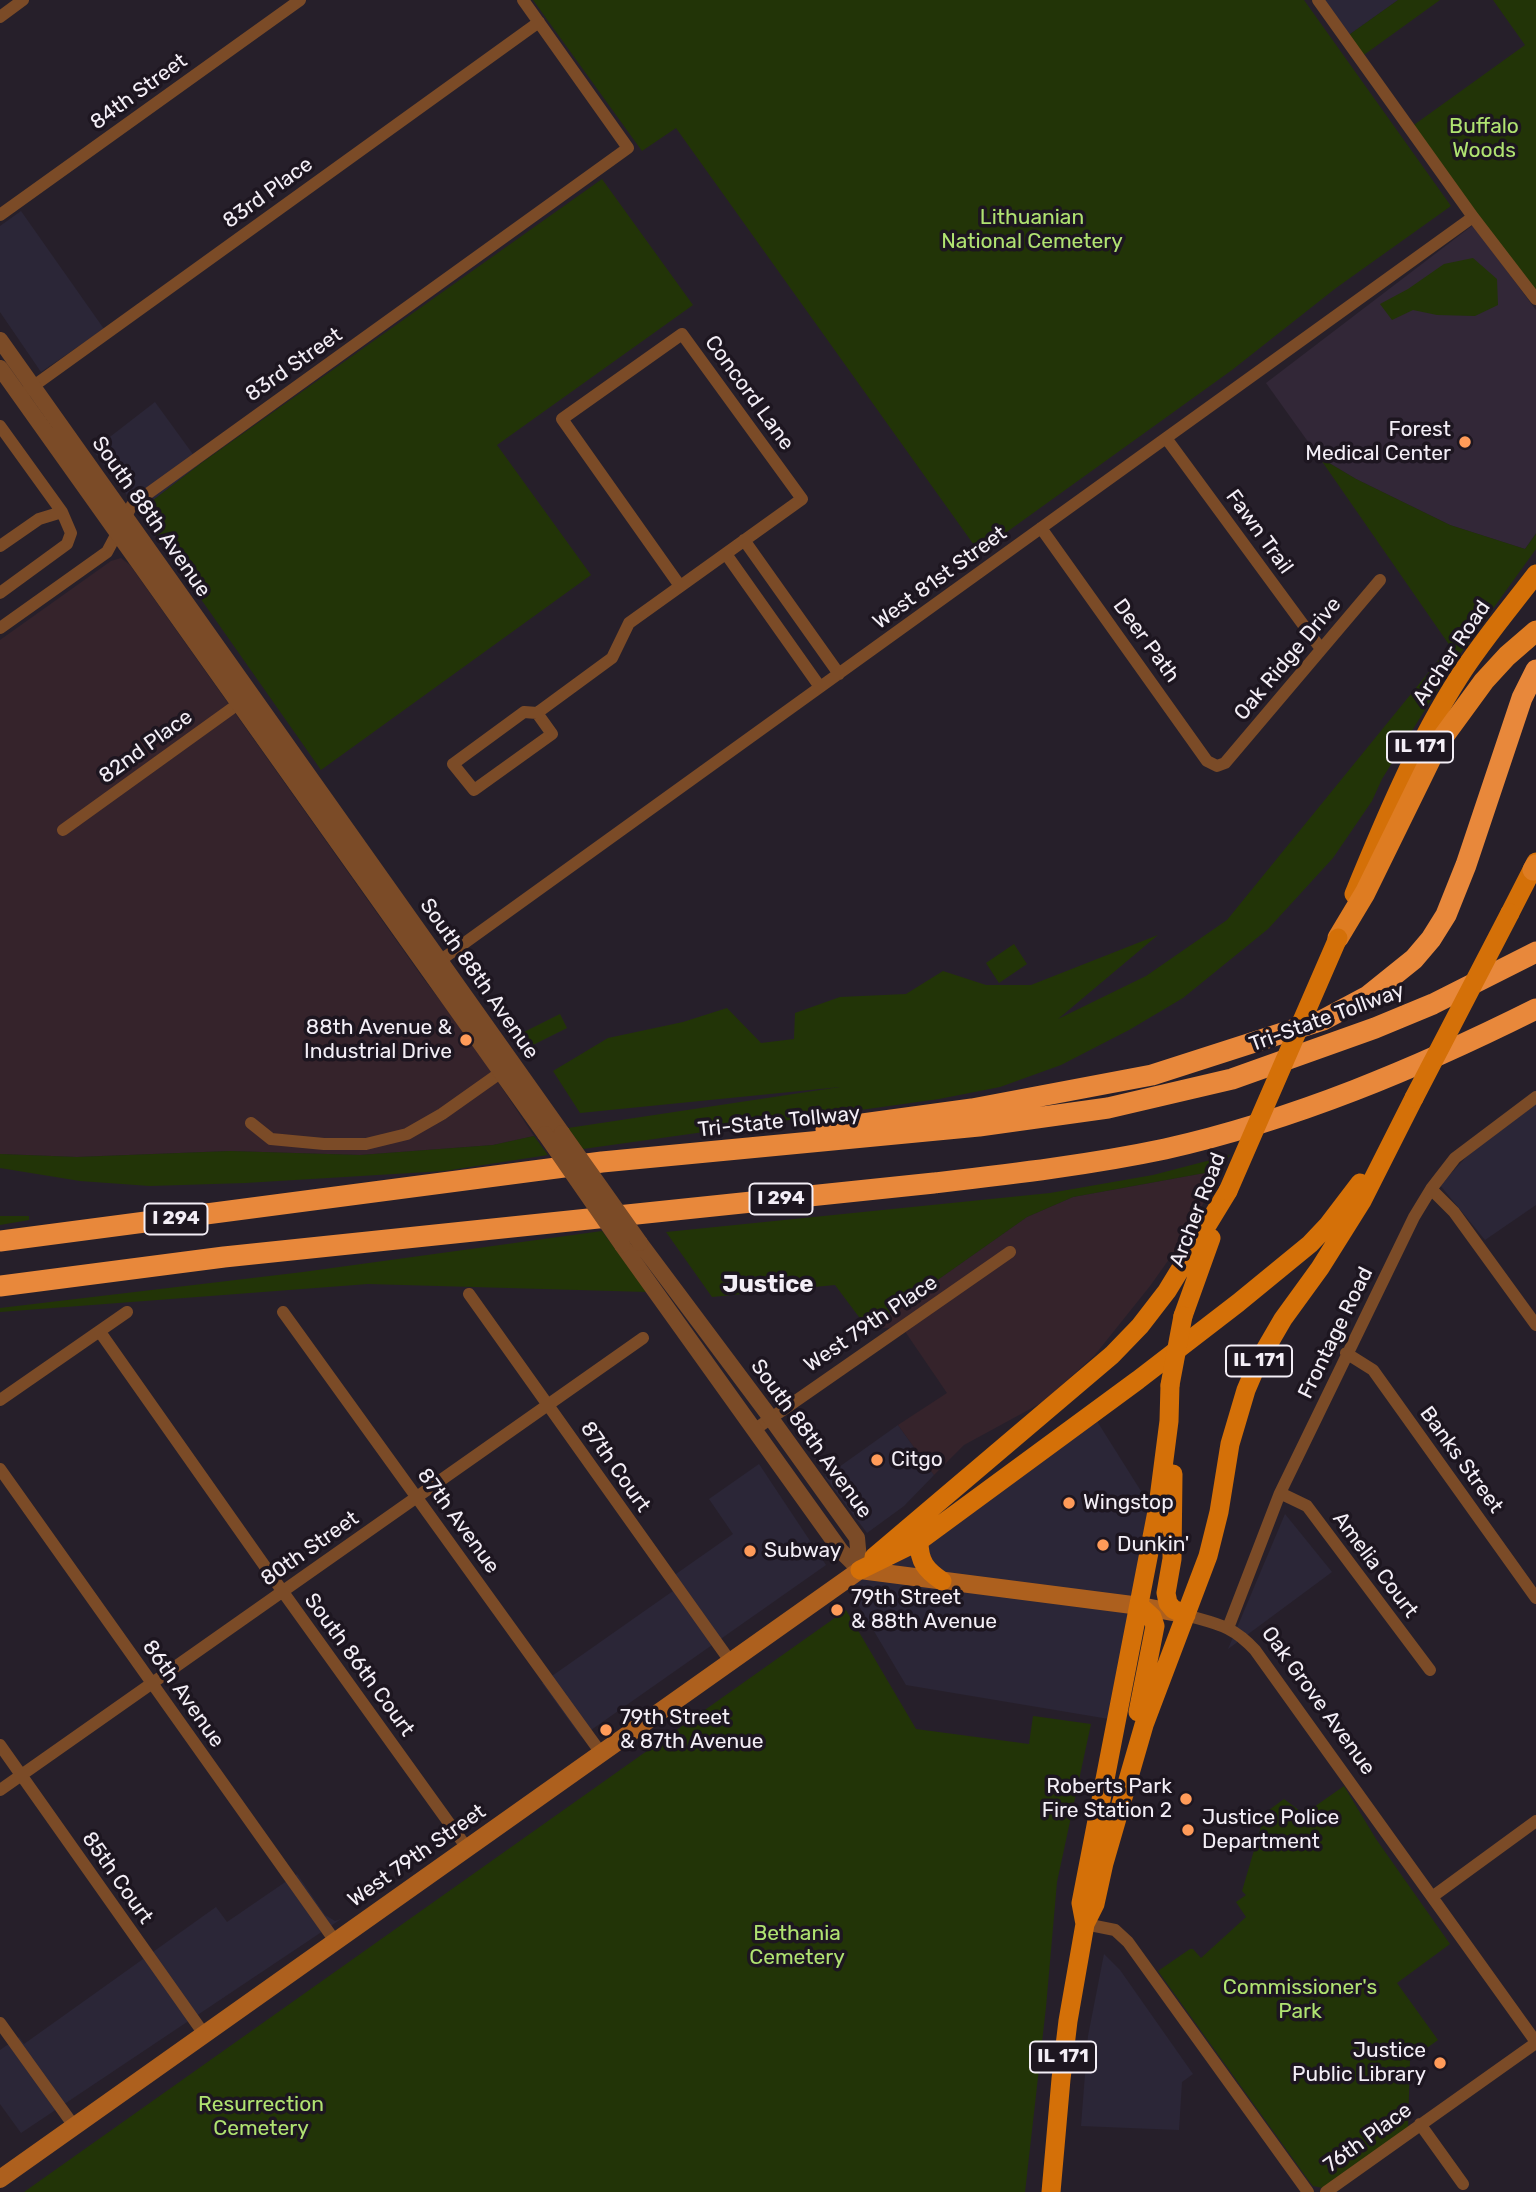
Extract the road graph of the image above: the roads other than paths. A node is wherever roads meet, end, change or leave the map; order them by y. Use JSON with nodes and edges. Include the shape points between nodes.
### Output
{"nodes":[{"id":1,"x":23,"y":0,"type":"edge"},
{"id":2,"x":300,"y":0,"type":"edge"},
{"id":3,"x":523,"y":0,"type":"edge"},
{"id":4,"x":1318,"y":0,"type":"edge"},
{"id":5,"x":0,"y":17,"type":"edge"},
{"id":6,"x":539,"y":22,"type":"junction"},
{"id":7,"x":0,"y":215,"type":"edge"},
{"id":8,"x":1474,"y":217,"type":"junction"},
{"id":9,"x":1536,"y":299,"type":"edge"},
{"id":10,"x":0,"y":340,"type":"edge"},
{"id":11,"x":0,"y":368,"type":"edge"},
{"id":12,"x":26,"y":391,"type":"junction"},
{"id":13,"x":0,"y":426,"type":"edge"},
{"id":14,"x":1166,"y":438,"type":"junction"},
{"id":15,"x":62,"y":512,"type":"junction"},
{"id":16,"x":125,"y":517,"type":"junction"},
{"id":17,"x":1041,"y":528,"type":"junction"},
{"id":18,"x":116,"y":534,"type":"junction"},
{"id":19,"x":744,"y":540,"type":"junction"},
{"id":20,"x":0,"y":546,"type":"edge"},
{"id":21,"x":726,"y":554,"type":"junction"},
{"id":22,"x":1536,"y":574,"type":"edge"},
{"id":23,"x":1380,"y":580,"type":"dead end"},
{"id":24,"x":680,"y":586,"type":"junction"},
{"id":25,"x":0,"y":593,"type":"edge"},
{"id":26,"x":0,"y":628,"type":"edge"},
{"id":27,"x":1536,"y":631,"type":"edge"},
{"id":28,"x":1321,"y":649,"type":"junction"},
{"id":29,"x":1536,"y":670,"type":"edge"},
{"id":30,"x":839,"y":674,"type":"junction"},
{"id":31,"x":820,"y":687,"type":"junction"},
{"id":32,"x":245,"y":699,"type":"junction"},
{"id":33,"x":537,"y":713,"type":"junction"},
{"id":34,"x":1225,"y":763,"type":"joint"},
{"id":35,"x":63,"y":830,"type":"dead end"},
{"id":36,"x":1535,"y":865,"type":"edge"},
{"id":37,"x":1338,"y":938,"type":"junction"},
{"id":38,"x":1536,"y":952,"type":"edge"},
{"id":39,"x":434,"y":965,"type":"junction"},
{"id":40,"x":1536,"y":1009,"type":"edge"},
{"id":41,"x":507,"y":1068,"type":"junction"},
{"id":42,"x":1536,"y":1097,"type":"edge"},
{"id":43,"x":251,"y":1123,"type":"dead end"},
{"id":44,"x":554,"y":1133,"type":"junction"},
{"id":45,"x":1394,"y":1133,"type":"junction"},
{"id":46,"x":762,"y":1149,"type":"junction"},
{"id":47,"x":1431,"y":1189,"type":"junction"},
{"id":48,"x":1228,"y":1191,"type":"junction"},
{"id":49,"x":0,"y":1241,"type":"edge"},
{"id":50,"x":1010,"y":1252,"type":"dead end"},
{"id":51,"x":0,"y":1286,"type":"edge"},
{"id":52,"x":469,"y":1294,"type":"dead end"},
{"id":53,"x":127,"y":1312,"type":"dead end"},
{"id":54,"x":283,"y":1312,"type":"dead end"},
{"id":55,"x":1536,"y":1325,"type":"edge"},
{"id":56,"x":100,"y":1332,"type":"junction"},
{"id":57,"x":643,"y":1338,"type":"dead end"},
{"id":58,"x":1346,"y":1353,"type":"junction"},
{"id":59,"x":0,"y":1400,"type":"edge"},
{"id":60,"x":548,"y":1405,"type":"junction"},
{"id":61,"x":770,"y":1417,"type":"junction"},
{"id":62,"x":1169,"y":1421,"type":"junction"},
{"id":63,"x":754,"y":1430,"type":"junction"},
{"id":64,"x":0,"y":1469,"type":"edge"},
{"id":65,"x":1280,"y":1493,"type":"junction"},
{"id":66,"x":416,"y":1496,"type":"junction"},
{"id":67,"x":919,"y":1541,"type":"junction"},
{"id":68,"x":860,"y":1570,"type":"junction"},
{"id":69,"x":942,"y":1581,"type":"junction"},
{"id":70,"x":283,"y":1592,"type":"junction"},
{"id":71,"x":1536,"y":1598,"type":"edge"},
{"id":72,"x":1140,"y":1606,"type":"junction"},
{"id":73,"x":1186,"y":1615,"type":"junction"},
{"id":74,"x":1228,"y":1628,"type":"junction"},
{"id":75,"x":730,"y":1661,"type":"junction"},
{"id":76,"x":1430,"y":1670,"type":"dead end"},
{"id":77,"x":152,"y":1682,"type":"junction"},
{"id":78,"x":0,"y":1745,"type":"edge"},
{"id":79,"x":601,"y":1753,"type":"junction"},
{"id":80,"x":21,"y":1775,"type":"junction"},
{"id":81,"x":1127,"y":1782,"type":"junction"},
{"id":82,"x":0,"y":1790,"type":"edge"},
{"id":83,"x":1536,"y":1821,"type":"edge"},
{"id":84,"x":467,"y":1848,"type":"junction"},
{"id":85,"x":1432,"y":1897,"type":"junction"},
{"id":86,"x":1085,"y":1924,"type":"junction"},
{"id":87,"x":335,"y":1941,"type":"junction"},
{"id":88,"x":0,"y":2023,"type":"edge"},
{"id":89,"x":204,"y":2034,"type":"junction"},
{"id":90,"x":1536,"y":2042,"type":"edge"},
{"id":91,"x":1420,"y":2124,"type":"junction"},
{"id":92,"x":74,"y":2126,"type":"junction"},
{"id":93,"x":0,"y":2179,"type":"edge"},
{"id":94,"x":1463,"y":2184,"type":"dead end"},
{"id":95,"x":1051,"y":2192,"type":"edge"},
{"id":96,"x":1308,"y":2192,"type":"edge"},
{"id":97,"x":1326,"y":2192,"type":"edge"}],
"edges":[{"from":1,"to":5,"type":"street"},
{"from":2,"to":7,"type":"street","name":"84th Street"},
{"from":3,"to":6,"type":"street"},
{"from":4,"to":8,"type":"street"},
{"from":6,"to":12,"type":"street","name":"83rd Place"},
{"from":6,"to":16,"type":"street","name":"83rd Street","via":[[628,148],[132,505]]},
{"from":8,"to":9,"type":"street"},
{"from":8,"to":14,"type":"street","name":"West 81st Street"},
{"from":10,"to":12,"type":"street","name":"South 88th Avenue"},
{"from":11,"to":12,"type":"street","name":"South 88th Avenue"},
{"from":12,"to":16,"type":"street","name":"South 88th Avenue"},
{"from":12,"to":18,"type":"street","name":"South 88th Avenue"},
{"from":13,"to":15,"type":"street"},
{"from":14,"to":17,"type":"street","name":"West 81st Street"},
{"from":14,"to":28,"type":"street","name":"Fawn Trail"},
{"from":15,"to":20,"type":"street","via":[[38,519]]},
{"from":15,"to":25,"type":"street","via":[[72,533],[67,544]]},
{"from":16,"to":18,"type":"street","name":"83rd Street"},
{"from":16,"to":32,"type":"street","name":"South 88th Avenue"},
{"from":17,"to":30,"type":"street","name":"West 81st Street"},
{"from":17,"to":34,"type":"street","name":"Deer Path","via":[[1207,761],[1217,766]]},
{"from":18,"to":26,"type":"street","name":"83rd Street","via":[[107,552]]},
{"from":18,"to":32,"type":"street","name":"South 88th Avenue"},
{"from":19,"to":21,"type":"street","name":"Concord Lane"},
{"from":19,"to":24,"type":"street","name":"Concord Lane","via":[[802,499],[682,334],[562,419]]},
{"from":19,"to":30,"type":"street"},
{"from":21,"to":24,"type":"street","name":"Concord Lane"},
{"from":21,"to":31,"type":"street"},
{"from":22,"to":37,"type":"main road","name":"Archer Road","number":"IL 171","via":[[1439,710]]},
{"from":23,"to":28,"type":"street","name":"Oak Ridge Drive"},
{"from":24,"to":33,"type":"street","name":"Concord Lane","via":[[629,623],[612,658]]},
{"from":27,"to":37,"type":"highway","via":[[1484,681],[1437,744],[1365,893]]},
{"from":28,"to":34,"type":"street","name":"Oak Ridge Drive"},
{"from":29,"to":46,"type":"highway","via":[[1446,915],[1414,959],[1368,996],[1323,1020],[1152,1075],[972,1109],[830,1127]]},
{"from":30,"to":31,"type":"street","name":"West 81st Street"},
{"from":31,"to":39,"type":"street","name":"West 81st Street"},
{"from":32,"to":35,"type":"street","name":"82nd Place"},
{"from":32,"to":39,"type":"street","name":"South 88th Avenue"},
{"from":33,"to":33,"type":"street","name":"Concord Lane","via":[[524,712],[453,764],[474,790],[552,734]]},
{"from":36,"to":45,"type":"main road","bridge":true},
{"from":37,"to":48,"type":"main road","name":"Archer Road","number":"IL 171","bridge":true},
{"from":38,"to":46,"type":"highway","name":"Tri-State Tollway","number":"I 294","via":[[1375,1028],[1232,1079],[1108,1108]]},
{"from":39,"to":41,"type":"street","name":"South 88th Avenue"},
{"from":40,"to":51,"type":"highway","number":"I 294","via":[[1387,1079],[1251,1126],[1151,1151],[948,1182],[224,1257]]},
{"from":41,"to":43,"type":"street","via":[[407,1134],[366,1144],[271,1139]]},
{"from":41,"to":44,"type":"street","name":"South 88th Avenue"},
{"from":42,"to":47,"type":"street","name":"Frontage Road","via":[[1455,1158]]},
{"from":44,"to":61,"type":"street","name":"South 88th Avenue","bridge":true},
{"from":44,"to":63,"type":"street","name":"South 88th Avenue","bridge":true,"via":[[622,1244]]},
{"from":45,"to":67,"type":"main road","via":[[1328,1225],[1291,1262]]},
{"from":45,"to":73,"type":"main road","name":"Archer Road","number":"IL 171","via":[[1348,1226],[1283,1319],[1245,1390],[1208,1556]]},
{"from":46,"to":49,"type":"highway","name":"Tri-State Tollway","number":"I 294","via":[[602,1162]]},
{"from":47,"to":55,"type":"street","via":[[1454,1212]]},
{"from":47,"to":58,"type":"street","name":"Frontage Road"},
{"from":48,"to":62,"type":"main road","name":"Archer Road","number":"IL 171","bridge":true,"via":[[1183,1316],[1170,1385]]},
{"from":48,"to":68,"type":"main road","via":[[1167,1291],[1112,1355]]},
{"from":50,"to":61,"type":"street","name":"West 79th Place"},
{"from":52,"to":60,"type":"street","name":"87th Court"},
{"from":53,"to":56,"type":"street"},
{"from":54,"to":66,"type":"street","name":"87th Avenue"},
{"from":56,"to":59,"type":"street"},
{"from":56,"to":70,"type":"street","name":"South 86th Court"},
{"from":57,"to":60,"type":"street","name":"80th Street"},
{"from":58,"to":65,"type":"street","name":"Frontage Road"},
{"from":58,"to":71,"type":"street","name":"Banks Street","via":[[1373,1370]]},
{"from":60,"to":66,"type":"street","name":"80th Street"},
{"from":60,"to":75,"type":"street","name":"87th Court"},
{"from":61,"to":63,"type":"street","name":"West 79th Place"},
{"from":61,"to":68,"type":"street","name":"South 88th Avenue","via":[[857,1538]]},
{"from":62,"to":72,"type":"main road","name":"Archer Road","number":"IL 171"},
{"from":62,"to":73,"type":"main road","via":[[1172,1559],[1166,1593],[1168,1604]]},
{"from":63,"to":68,"type":"street","name":"South 88th Avenue","via":[[841,1552]]},
{"from":64,"to":77,"type":"street","name":"86th Avenue"},
{"from":65,"to":74,"type":"street","name":"Frontage Road"},
{"from":65,"to":76,"type":"street","name":"Amelia Court","via":[[1307,1507]]},
{"from":66,"to":70,"type":"street","name":"80th Street"},
{"from":66,"to":79,"type":"street","name":"87th Avenue"},
{"from":67,"to":68,"type":"main road"},
{"from":67,"to":69,"type":"main road","via":[[921,1561]]},
{"from":68,"to":69,"type":"main road","name":"Oak Grove Avenue"},
{"from":68,"to":75,"type":"main road","name":"West 79th Street"},
{"from":69,"to":72,"type":"main road","name":"Oak Grove Avenue"},
{"from":70,"to":77,"type":"street","name":"80th Street"},
{"from":70,"to":84,"type":"street","name":"South 86th Court"},
{"from":72,"to":73,"type":"main road","name":"Oak Grove Avenue"},
{"from":72,"to":81,"type":"main road","via":[[1155,1626]]},
{"from":72,"to":86,"type":"main road","name":"Archer Road","number":"IL 171","via":[[1081,1903]]},
{"from":73,"to":74,"type":"street","name":"Oak Grove Avenue"},
{"from":73,"to":81,"type":"main road","name":"Archer Road","number":"IL 171"},
{"from":74,"to":85,"type":"street","name":"Oak Grove Avenue","via":[[1241,1634],[1255,1650]]},
{"from":75,"to":79,"type":"main road","name":"West 79th Street"},
{"from":77,"to":80,"type":"street","name":"80th Street"},
{"from":77,"to":87,"type":"street","name":"86th Avenue"},
{"from":78,"to":80,"type":"street","name":"85th Court"},
{"from":79,"to":84,"type":"main road","name":"West 79th Street"},
{"from":80,"to":82,"type":"street","name":"80th Street"},
{"from":80,"to":89,"type":"street","name":"85th Court"},
{"from":81,"to":86,"type":"main road","name":"Archer Road","number":"IL 171","via":[[1096,1904]]},
{"from":83,"to":85,"type":"street"},
{"from":84,"to":87,"type":"main road","name":"West 79th Street"},
{"from":85,"to":90,"type":"street","name":"Oak Grove Avenue"},
{"from":86,"to":95,"type":"main road","name":"Archer Road","number":"IL 171","via":[[1060,2079]]},
{"from":86,"to":96,"type":"street","via":[[1115,1930],[1128,1942]]},
{"from":87,"to":89,"type":"main road","name":"West 79th Street"},
{"from":88,"to":92,"type":"street"},
{"from":89,"to":92,"type":"main road","name":"West 79th Street"},
{"from":90,"to":91,"type":"street","name":"76th Place"},
{"from":91,"to":94,"type":"street"},
{"from":91,"to":97,"type":"street","name":"76th Place"},
{"from":92,"to":93,"type":"main road","name":"West 79th Street"}]}
